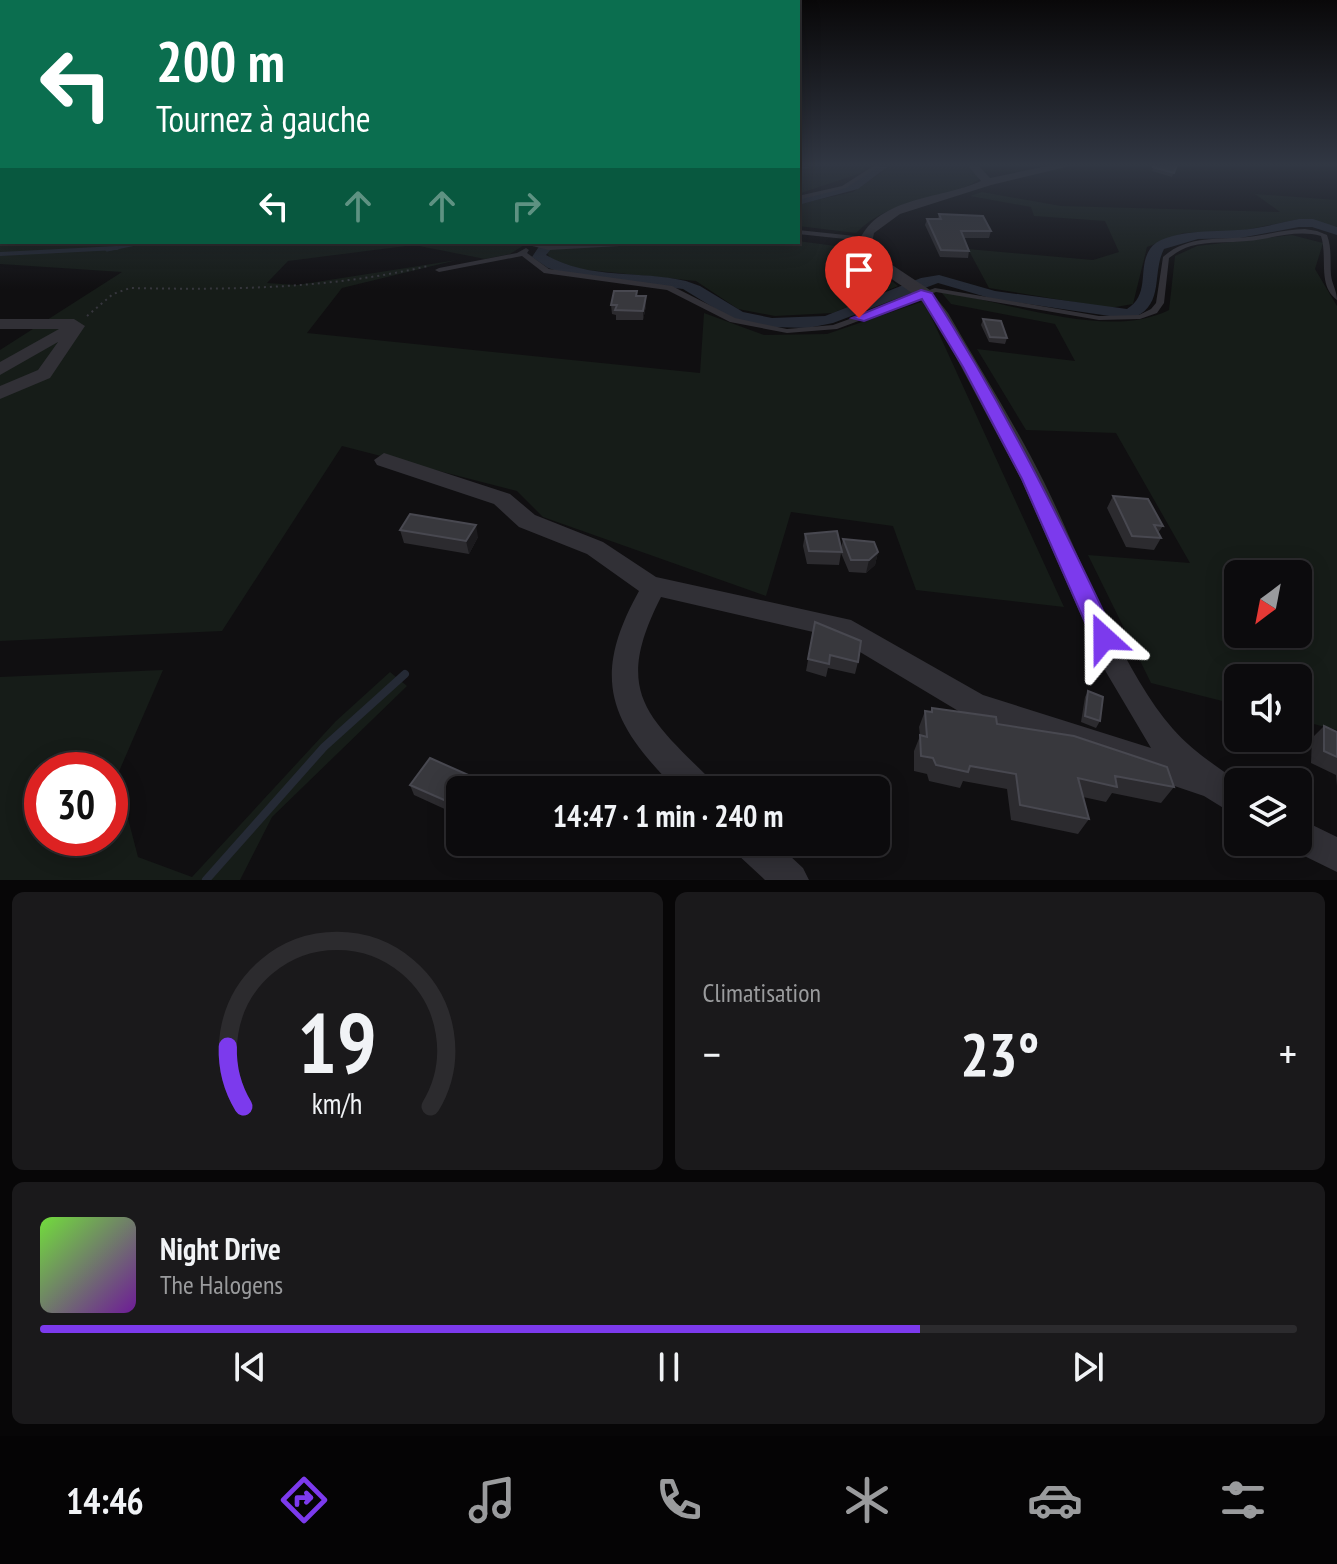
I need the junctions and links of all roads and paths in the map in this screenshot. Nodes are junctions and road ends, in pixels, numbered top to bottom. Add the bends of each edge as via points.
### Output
1 (916, 206) edge
2 (800, 232) edge
3 (864, 239) junction
4 (620, 244) edge
5 (536, 245) edge
6 (524, 254) junction
7 (435, 267) joint
8 (917, 287) junction
9 (1337, 298) edge
10 (0, 324) edge
11 (75, 324) junction
12 (0, 370) edge
13 (0, 393) edge
14 (384, 460) dead end
15 (654, 587) junction
16 (685, 776) edge
17 (1213, 783) junction
18 (1224, 791) edge
19 (1312, 842) edge
20 (1337, 855) edge
21 (764, 856) edge
22 (791, 880) edge

1 - 3 street via 886,216
2 - 3 lane
3 - 8 street via 869,256
4 - 5 lane
5 - 6 lane
6 - 7 lane
6 - 8 lane via 547,271 669,288 733,320 787,331 834,327
7 - 11 path via 258,290 130,288 113,294
8 - 9 lane via 1099,318 1140,317 1160,303 1166,257 1173,250 1204,241 1306,230 1324,235 1329,286
8 - 17 street via 971,367 1032,479 1137,702 1162,739
10 - 11 street
11 - 12 street
11 - 13 street via 44,374
14 - 15 street via 502,499 527,521 595,548
15 - 16 street via 630,636 626,689 644,733
15 - 17 street via 842,628 975,706
17 - 18 street
19 - 20 street
21 - 22 street

